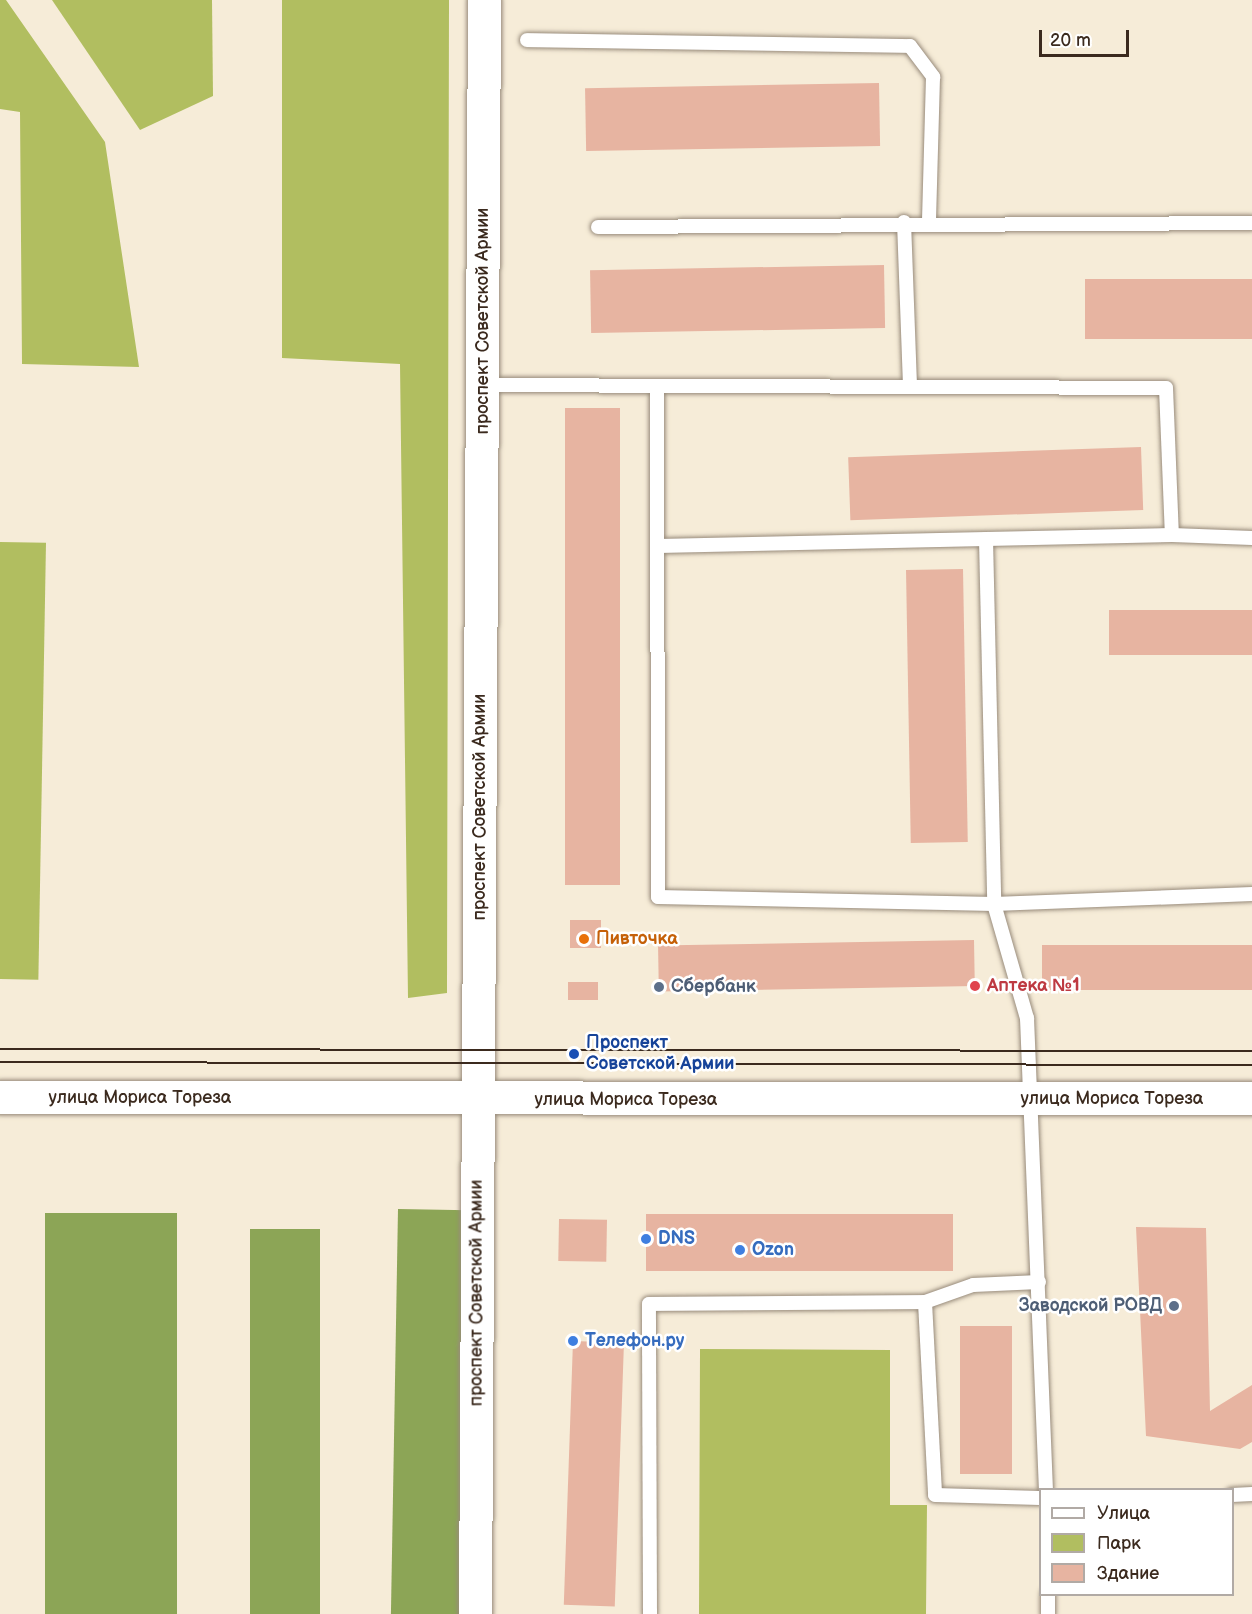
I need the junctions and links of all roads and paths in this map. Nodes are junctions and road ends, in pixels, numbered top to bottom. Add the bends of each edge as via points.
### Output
1 (484, 0) edge
2 (527, 40) dead end
3 (903, 222) junction
4 (929, 222) junction
5 (1252, 223) edge
6 (598, 227) dead end
7 (484, 385) junction
8 (657, 386) junction
9 (910, 387) junction
10 (1172, 535) junction
11 (1252, 538) edge
12 (986, 539) junction
13 (658, 546) junction
14 (1252, 894) edge
15 (994, 904) junction
16 (0, 1097) edge
17 (1252, 1098) edge
18 (1034, 1099) junction
19 (478, 1100) junction
20 (1039, 1282) junction
21 (925, 1302) junction
22 (1046, 1488) edge
23 (1252, 1494) edge
24 (1234, 1495) edge
25 (1039, 1498) edge
26 (1048, 1596) edge
27 (475, 1614) edge
28 (650, 1614) edge
29 (1048, 1614) edge

1 - 7 street, проспект Советской Армии
2 - 4 lane via 910,46 933,76
3 - 4 lane
3 - 6 lane
3 - 9 lane
4 - 5 lane
7 - 8 lane
7 - 19 street, проспект Советской Армии
8 - 9 lane
8 - 13 lane
9 - 10 lane via 1166,388
10 - 11 lane
10 - 12 lane
12 - 13 lane
12 - 15 lane
13 - 15 lane via 658,897
14 - 15 lane
15 - 18 lane via 1027,1018
16 - 19 street, улица Мориса Тореза
17 - 18 street, улица Мориса Тореза
18 - 19 street, улица Мориса Тореза
18 - 20 lane
19 - 27 street, проспект Советской Армии
20 - 21 lane via 973,1285
20 - 22 lane
21 - 25 lane via 934,1495
21 - 28 lane via 649,1304
23 - 24 lane
26 - 29 lane

